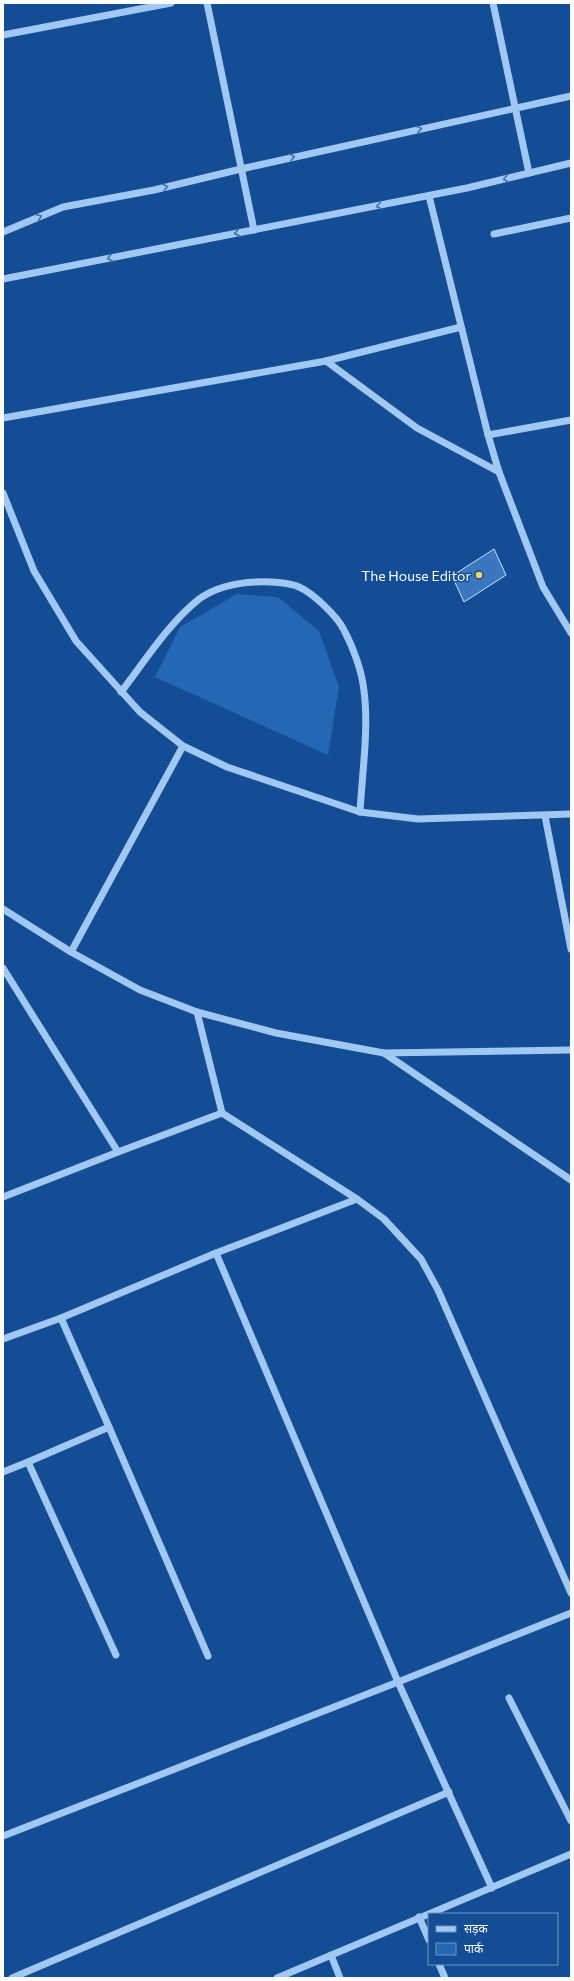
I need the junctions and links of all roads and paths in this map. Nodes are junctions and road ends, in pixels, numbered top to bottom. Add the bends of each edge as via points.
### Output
1 (171, 3) edge
2 (207, 3) edge
3 (493, 3) edge
4 (3, 34) edge
5 (571, 96) edge
6 (516, 108) junction
7 (571, 163) edge
8 (241, 169) junction
9 (530, 173) junction
10 (429, 196) junction
11 (571, 218) edge
12 (254, 230) junction
13 (3, 232) edge
14 (494, 234) dead end
15 (3, 279) edge
16 (461, 327) junction
17 (326, 361) junction
18 (3, 418) edge
19 (571, 420) edge
20 (488, 435) junction
21 (499, 472) junction
22 (3, 493) edge
23 (571, 633) edge
24 (121, 692) junction
25 (183, 746) junction
26 (360, 812) junction
27 (571, 814) edge
28 (545, 816) junction
29 (3, 909) edge
30 (570, 939) edge
31 (571, 949) edge
32 (71, 952) junction
33 (3, 968) edge
34 (197, 1012) junction
35 (571, 1050) edge
36 (384, 1052) junction
37 (222, 1113) junction
38 (118, 1152) junction
39 (571, 1180) edge
40 (3, 1197) edge
41 (357, 1199) junction
42 (216, 1253) junction
43 (60, 1318) junction
44 (3, 1339) edge
45 (109, 1427) junction
46 (28, 1462) junction
47 (3, 1472) edge
48 (570, 1589) edge
49 (571, 1612) edge
50 (116, 1655) dead end
51 (208, 1656) dead end
52 (398, 1682) junction
53 (510, 1698) dead end
54 (449, 1792) junction
55 (571, 1821) edge
56 (3, 1836) edge
57 (571, 1854) edge
58 (492, 1888) junction
59 (428, 1913) edge
60 (429, 1913) edge
61 (419, 1917) junction
62 (428, 1938) edge
63 (331, 1955) junction
64 (439, 1965) edge
65 (12, 1978) edge
66 (277, 1978) edge
67 (340, 1978) edge
68 (445, 1978) edge

1 - 4 street
2 - 8 street
3 - 6 street
5 - 6 street
8 -> 6 street
6 - 9 street
7 - 9 street
8 - 12 street
13 -> 8 street via 63,207 154,190
9 -> 10 street
10 -> 12 street
10 - 16 street
11 - 14 street
12 -> 15 street
16 - 17 street
16 - 20 street
17 - 18 street
17 - 21 street via 417,428
19 - 20 street
20 - 21 street
21 - 23 street via 543,587
22 - 24 street via 34,571 76,641
24 - 25 street via 140,712
24 - 26 street via 182,615 201,598 227,586 254,581 298,587 323,604 344,629 356,658 364,690
25 - 26 street via 227,767
25 - 32 street
26 - 28 street via 418,819
27 - 28 street
28 - 30 street
29 - 32 street
30 - 31 street
32 - 34 street via 140,990
33 - 38 street
34 - 36 street via 276,1033
34 - 37 street
35 - 36 street
36 - 39 street
37 - 38 street
37 - 41 street
38 - 40 street
41 - 42 street
41 - 48 street via 384,1219 421,1259 438,1290
42 - 43 street
42 - 52 street
43 - 44 street
43 - 45 street
45 - 46 street
45 - 51 street
46 - 47 street
46 - 50 street
49 - 52 street
52 - 54 street
52 - 56 street
53 - 55 street
54 - 58 street
54 - 65 street
57 - 58 street
58 - 60 street
59 - 61 street
61 - 62 street
61 - 63 street
63 - 66 street
63 - 67 street
64 - 68 street

